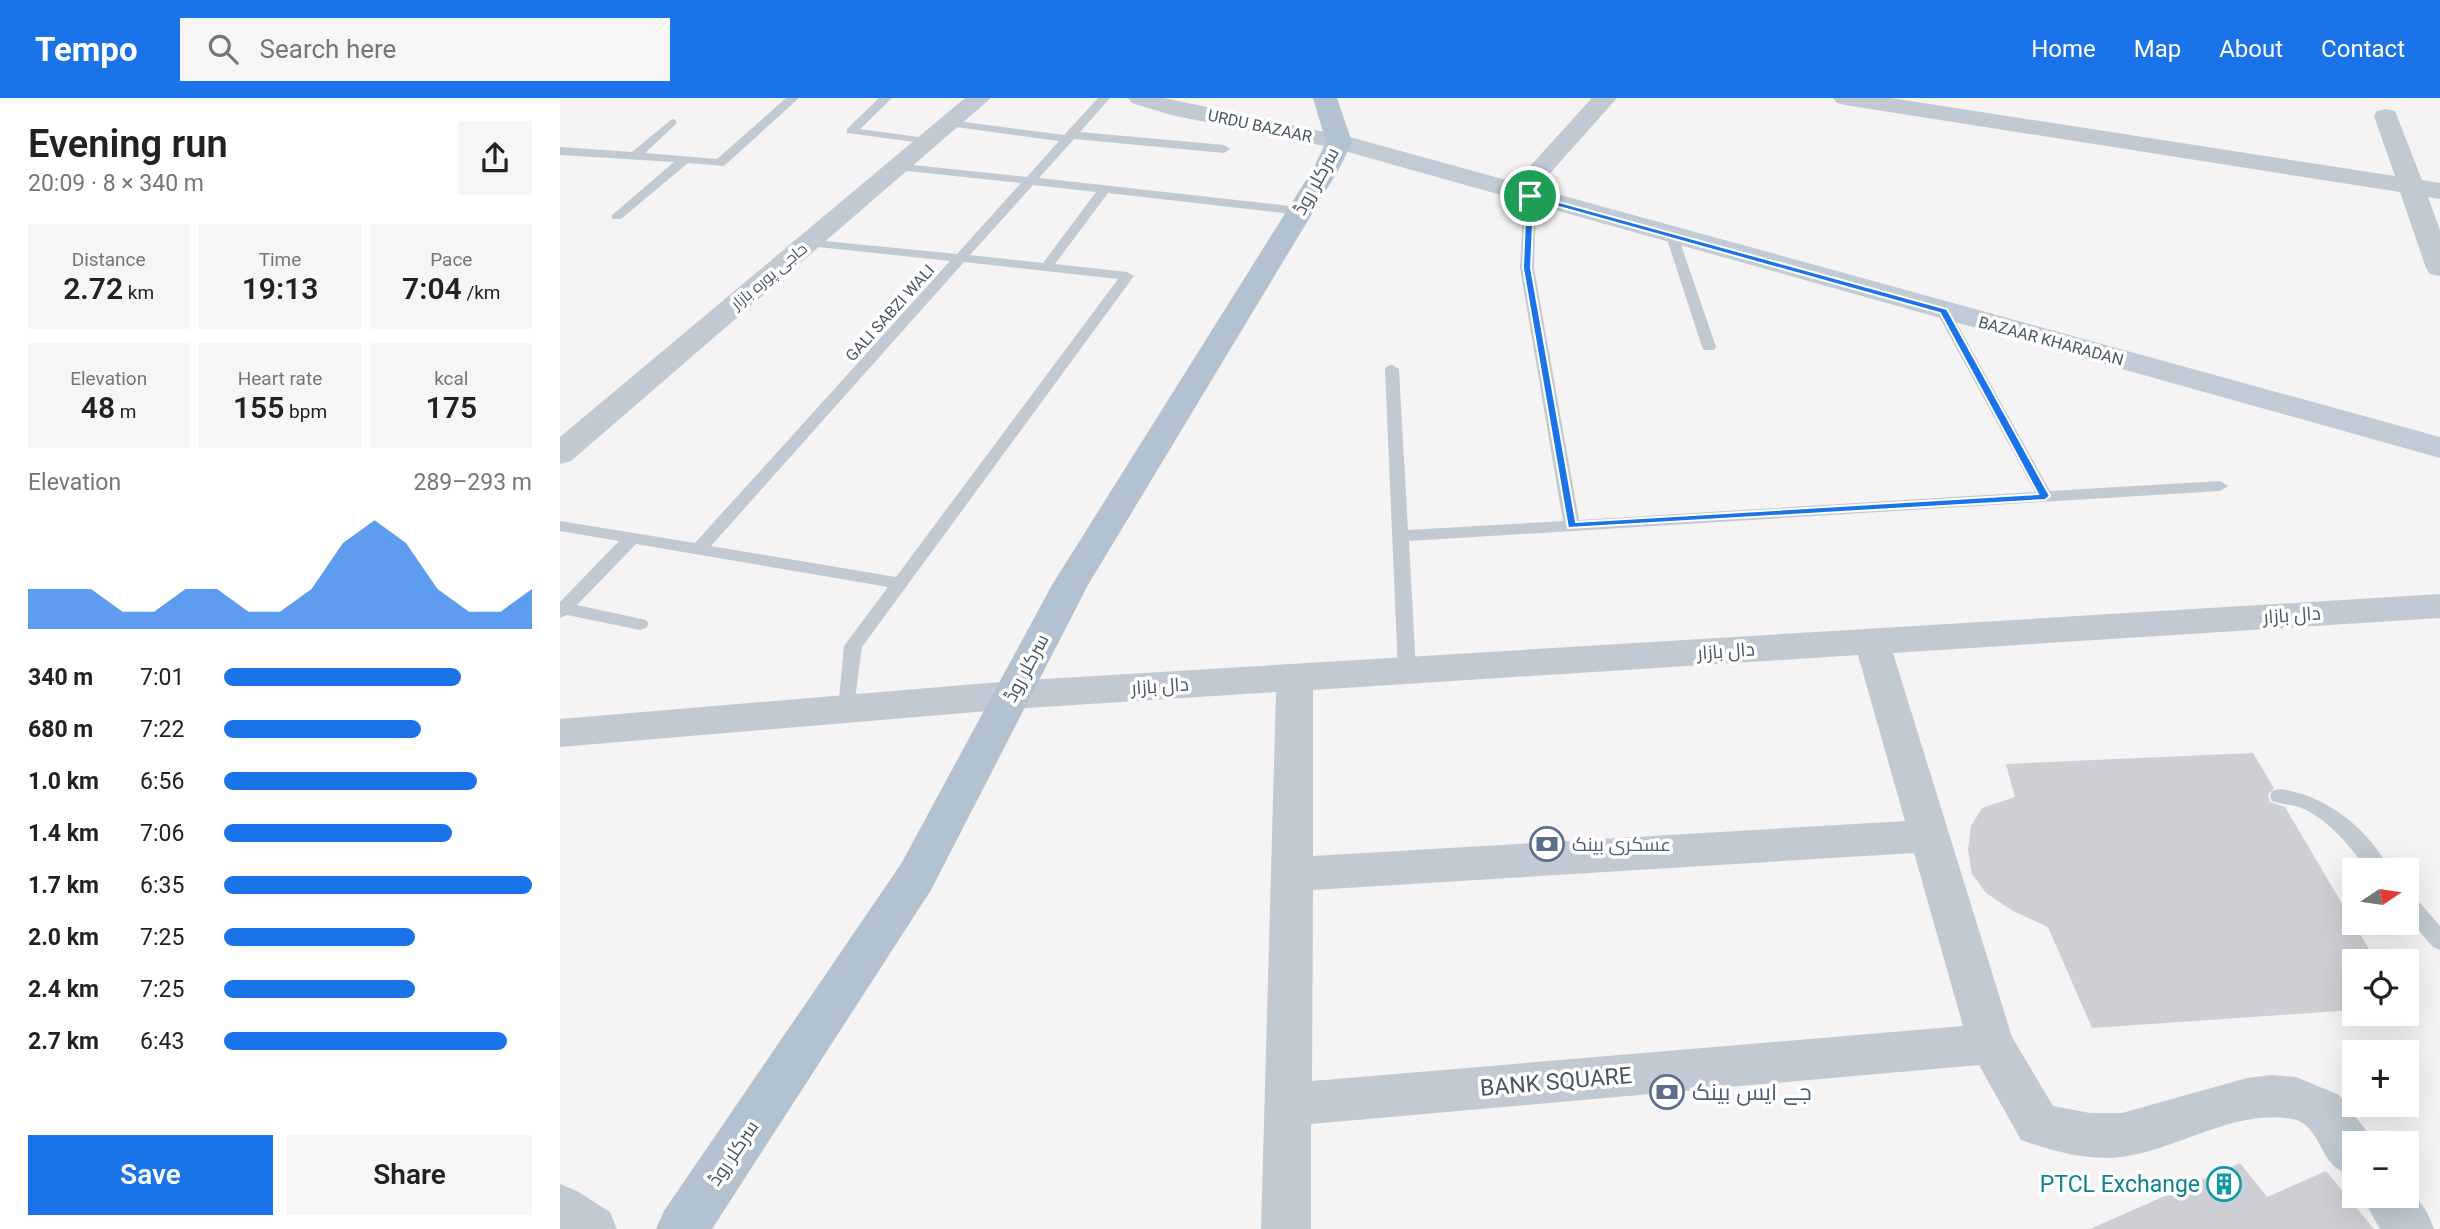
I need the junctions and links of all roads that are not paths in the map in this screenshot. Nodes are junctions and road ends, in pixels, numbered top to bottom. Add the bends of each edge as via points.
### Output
1 (793, 98) edge
2 (886, 98) edge
3 (979, 98) edge
4 (1104, 98) edge
5 (1140, 98) edge
6 (1325, 98) edge
7 (1605, 98) edge
8 (1845, 98) edge
9 (2386, 116) dead end
10 (672, 122) dead end
11 (949, 123) junction
12 (1070, 137) junction
13 (926, 142) junction
14 (1339, 142) junction
15 (1224, 149) dead end
16 (560, 151) edge
17 (634, 157) junction
18 (685, 159) junction
19 (898, 166) junction
20 (1029, 183) junction
21 (2413, 186) junction
22 (1103, 191) junction
23 (2440, 191) edge
24 (1525, 195) junction
25 (1300, 211) junction
26 (617, 216) dead end
27 (1672, 236) junction
28 (808, 242) junction
29 (962, 259) junction
30 (1046, 268) junction
31 (2440, 268) edge
32 (1944, 311) junction
33 (1709, 347) dead end
34 (1392, 369) dead end
35 (2440, 448) edge
36 (560, 454) edge
37 (2220, 486) dead end
38 (2045, 496) junction
39 (560, 526) edge
40 (1572, 526) junction
41 (1401, 536) junction
42 (632, 538) junction
43 (699, 549) junction
44 (900, 583) junction
45 (2440, 606) edge
46 (562, 610) edge
47 (640, 624) dead end
48 (1872, 642) junction
49 (1407, 671) junction
50 (1295, 678) junction
51 (1012, 695) junction
52 (847, 709) junction
53 (560, 733) edge
54 (2279, 796) dead end
55 (1930, 836) junction
56 (2369, 858) edge
57 (1292, 874) junction
58 (2419, 916) edge
59 (2440, 941) edge
60 (1991, 1044) junction
61 (1288, 1105) junction
62 (2342, 1137) edge
63 (2394, 1208) edge
64 (560, 1209) edge
65 (592, 1229) edge
66 (682, 1229) edge
67 (1286, 1229) edge
68 (2409, 1229) edge

1 - 18 lane via 720,163
2 - 13 lane via 851,131
3 - 11 street, حاجی پورہ بازار
4 - 12 lane, GALI SABZI WALI
5 - 14 street, URDU BAZAAR
6 - 14 main road, سرکلر روڈ
7 - 24 street
8 - 21 street
9 - 21 street
10 - 17 lane
11 - 12 lane
11 - 13 street, حاجی پورہ بازار
12 - 15 lane
12 - 20 lane, GALI SABZI WALI
13 - 19 street, حاجی پورہ بازار
14 - 24 street, BAZAAR KHARADAN
14 - 25 main road, سرکلر روڈ
16 - 17 lane
17 - 18 lane
18 - 26 lane
19 - 20 lane
19 - 28 street, حاجی پورہ بازار
20 - 22 lane
20 - 29 lane, GALI SABZI WALI
21 - 23 street
21 - 31 street
22 - 25 lane
22 - 30 lane
24 - 27 street, BAZAAR KHARADAN
24 - 40 lane via 1527,268
25 - 51 main road, سرکلر روڈ via 1070,585
27 - 32 street, BAZAAR KHARADAN
27 - 33 lane
28 - 29 lane
28 - 36 street, حاجی پورہ بازار
29 - 30 lane
29 - 43 lane, GALI SABZI WALI
30 - 44 lane via 1127,276
32 - 35 street, BAZAAR KHARADAN
32 - 38 lane
34 - 41 lane
37 - 38 lane
38 - 40 lane
39 - 42 lane
40 - 41 lane
41 - 49 lane
42 - 43 lane
42 - 46 lane
43 - 44 lane
44 - 52 lane via 853,646
45 - 48 street, دال بازار
46 - 47 lane
48 - 49 street, دال بازار
48 - 55 street
49 - 50 street, دال بازار
50 - 51 street, دال بازار
50 - 57 street
51 - 52 street, دال بازار
51 - 66 main road, سرکلر روڈ via 916,877
52 - 53 street, دال بازار
54 - 56 lane via 2294,796 2331,815
55 - 57 street
55 - 60 street
57 - 61 street
58 - 59 lane
60 - 61 street, BANK SQUARE
60 - 62 street via 2038,1124 2062,1132 2122,1135 2252,1099 2286,1096 2320,1107
61 - 67 street
63 - 68 street
64 - 65 street

